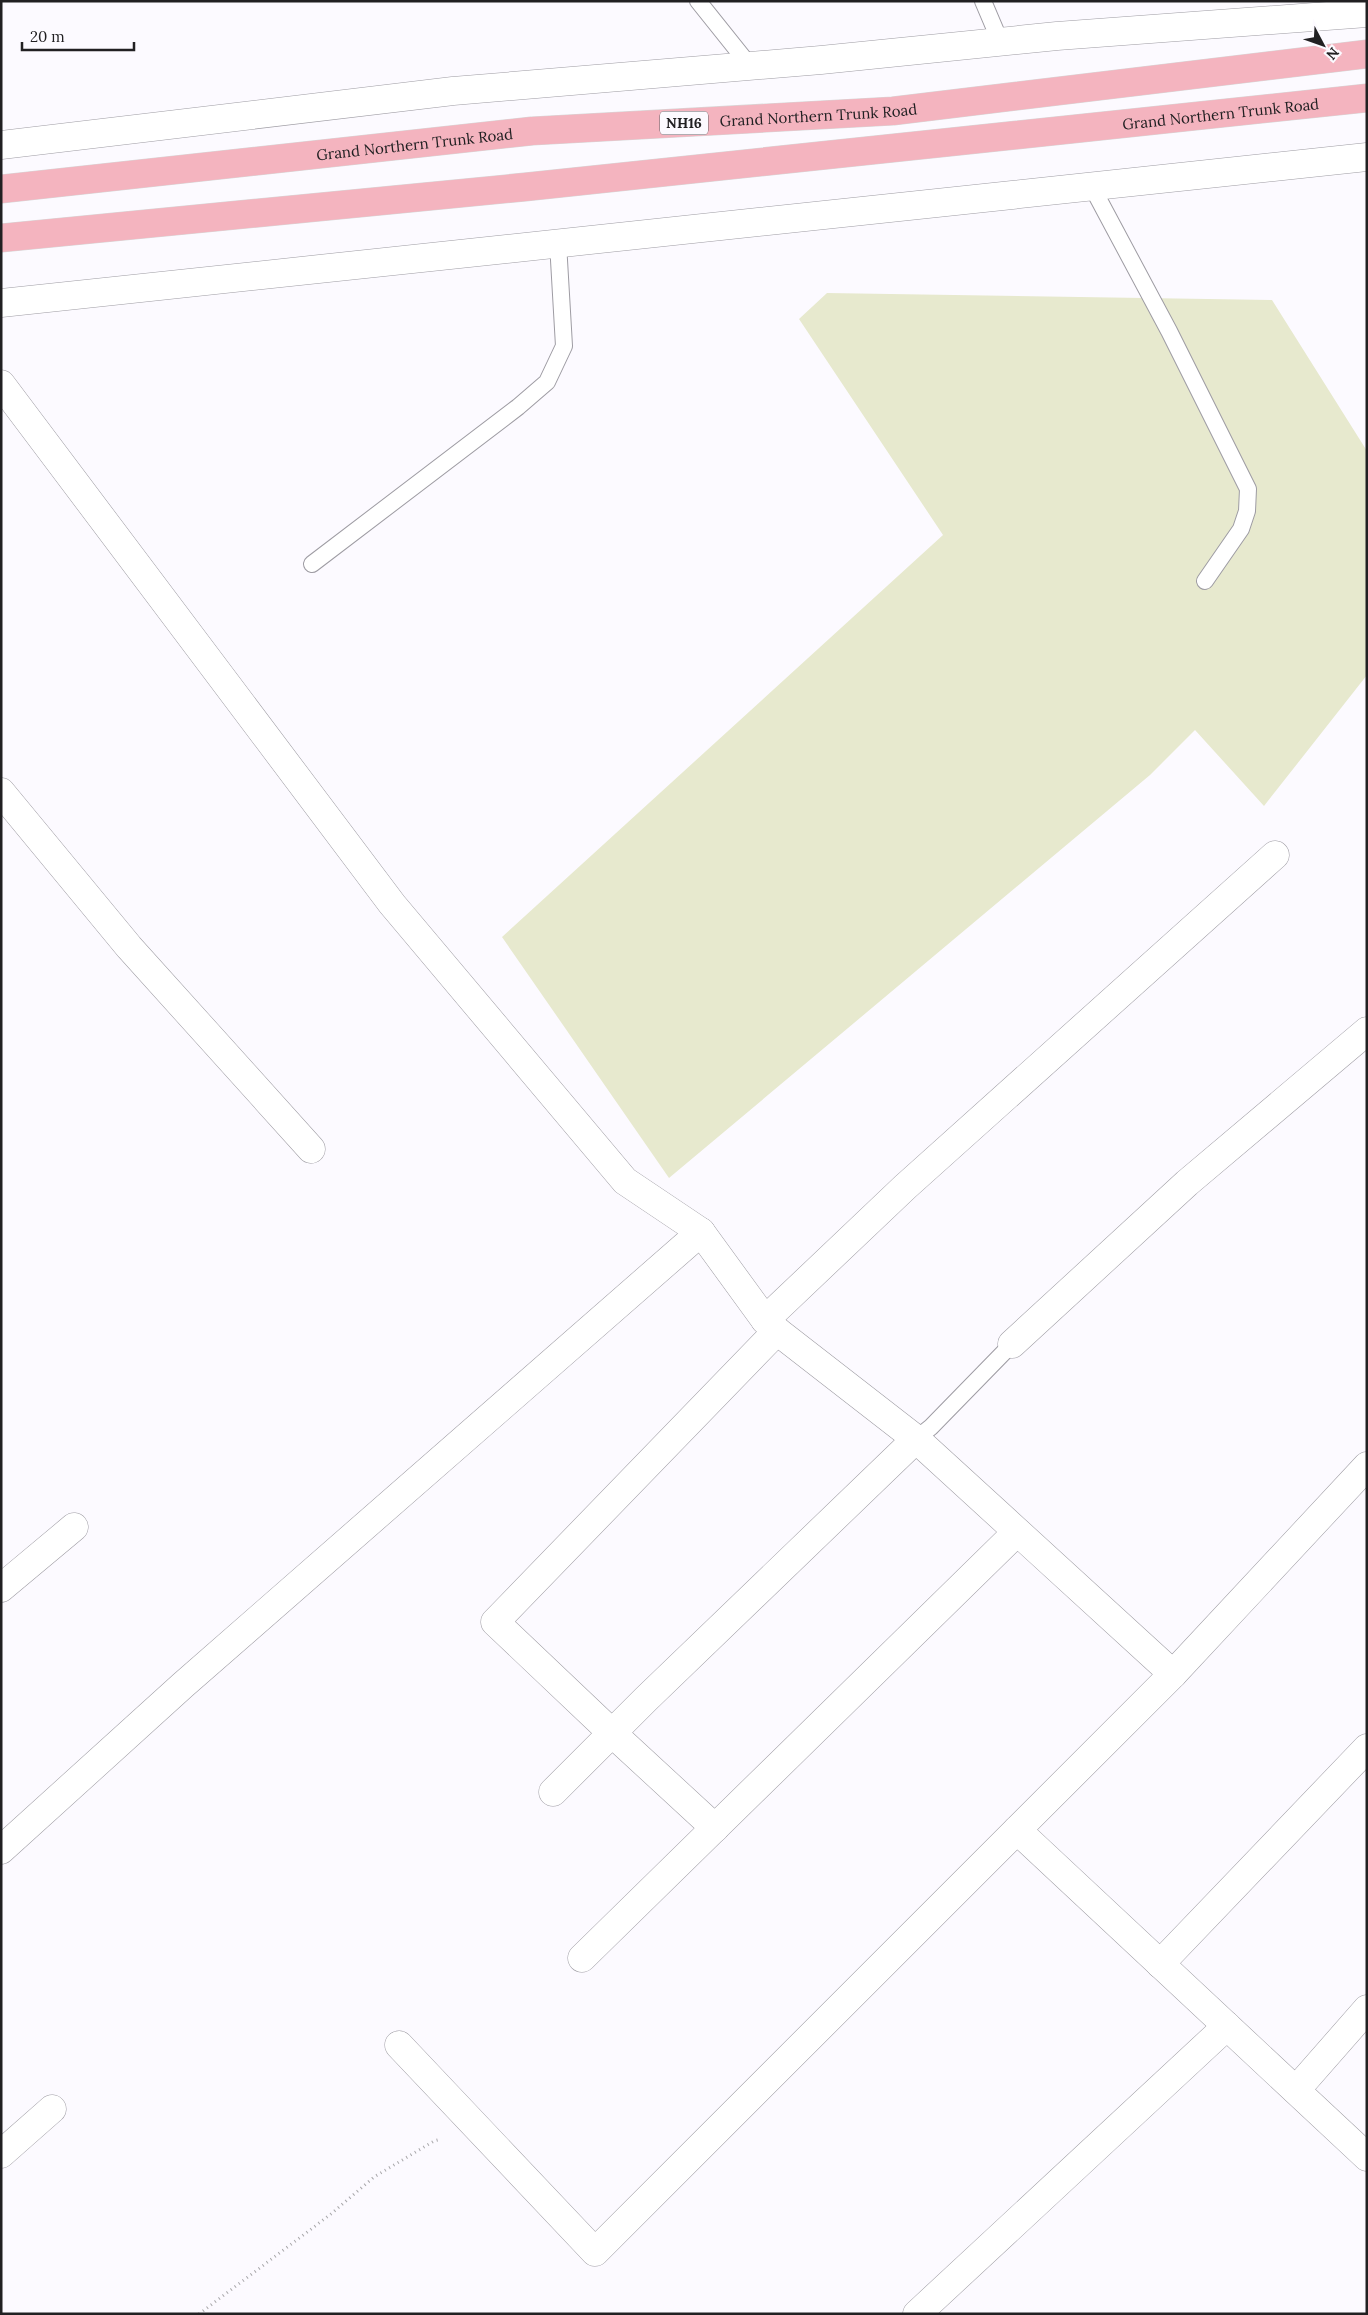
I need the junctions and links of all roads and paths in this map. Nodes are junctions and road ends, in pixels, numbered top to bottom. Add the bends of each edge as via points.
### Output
1 (698, 1) edge
2 (983, 1) edge
3 (1362, 9) edge
4 (1000, 41) junction
5 (1367, 54) edge
6 (750, 66) junction
7 (1367, 98) edge
8 (1, 145) edge
9 (1367, 157) edge
10 (1091, 185) junction
11 (1, 189) edge
12 (1, 238) edge
13 (558, 243) junction
14 (1, 303) edge
15 (1, 384) edge
16 (312, 564) dead end
17 (1205, 581) dead end
18 (1, 792) edge
19 (1275, 855) dead end
20 (1367, 1031) edge
21 (311, 1149) dead end
22 (701, 1232) junction
23 (771, 1325) junction
24 (1012, 1344) joint
25 (916, 1439) junction
26 (1367, 1466) edge
27 (74, 1527) dead end
28 (1017, 1532) junction
29 (1, 1588) edge
30 (1173, 1674) junction
31 (612, 1733) junction
32 (1367, 1748) edge
33 (553, 1792) dead end
34 (716, 1828) junction
35 (1017, 1830) junction
36 (1, 1850) edge
37 (582, 1958) dead end
38 (1160, 1964) junction
39 (1367, 2009) edge
40 (1227, 2026) junction
41 (399, 2045) dead end
42 (1296, 2090) junction
43 (52, 2109) dead end
44 (480, 2129) junction
45 (1, 2154) edge
46 (1367, 2157) edge
47 (199, 2314) edge
48 (917, 2314) edge

1 - 6 lane
2 - 4 lane
3 - 4 street
4 - 6 street
5 - 11 highway, Grand Northern Trunk Road / NH16 via 893,111 532,131
6 - 8 street via 453,91
7 - 12 highway, Grand Northern Trunk Road via 525,188
9 - 10 street
10 - 13 street
10 - 17 lane via 1248,489 1242,529
13 - 14 street
13 - 16 lane via 564,346 547,382
15 - 22 street via 392,904 625,1181
18 - 21 street via 128,947
19 - 23 street via 905,1187
20 - 24 street via 1187,1183
22 - 23 street
22 - 36 street via 190,1679
23 - 25 street
23 - 31 street via 495,1622
24 - 25 lane
25 - 28 street
25 - 31 street
26 - 30 street
27 - 29 street
28 - 30 street
28 - 34 street
30 - 35 street
31 - 33 street
31 - 34 street
32 - 38 street
34 - 37 street
35 - 38 street
35 - 44 street via 595,2252
38 - 40 street
39 - 42 street
40 - 42 street
40 - 48 street
41 - 44 street
42 - 46 street
43 - 45 street
44 - 47 path via 434,2141 374,2178

